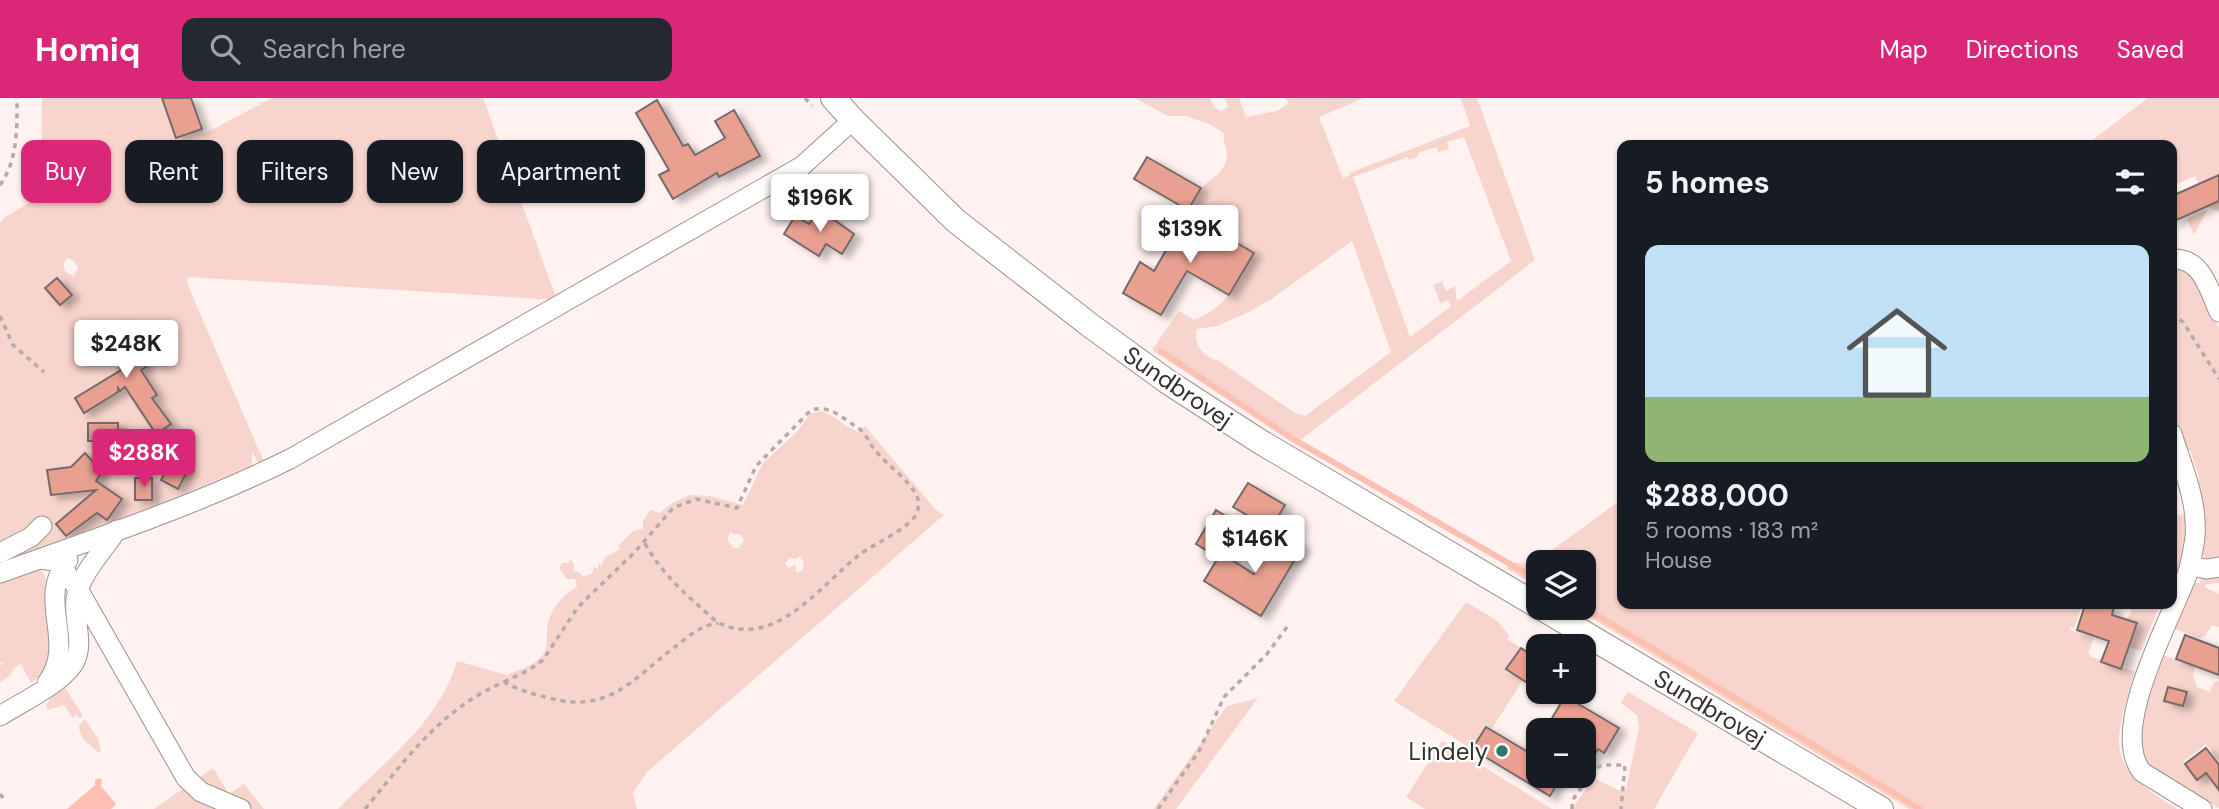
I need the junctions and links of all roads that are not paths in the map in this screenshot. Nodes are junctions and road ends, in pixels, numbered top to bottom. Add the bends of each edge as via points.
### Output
1 (833, 98) edge
2 (845, 128) junction
3 (2177, 260) edge
4 (2219, 313) edge
5 (2177, 450) edge
6 (42, 526) dead end
7 (117, 530) junction
8 (90, 542) junction
9 (0, 553) edge
10 (40, 559) junction
11 (62, 566) junction
12 (2190, 566) junction
13 (2219, 567) edge
14 (0, 573) edge
15 (78, 589) junction
16 (2177, 597) edge
17 (1526, 599) edge
18 (2172, 609) edge
19 (1561, 620) edge
20 (40, 691) junction
21 (0, 716) edge
22 (241, 809) edge
23 (1881, 809) edge
24 (2202, 809) edge

1 - 2 main road, Sundbrovej
2 - 7 street via 802,166 290,459
2 - 17 main road, Sundbrovej via 956,220 1168,382
3 - 4 street via 2198,268
5 - 12 street via 2194,504
6 - 9 street
7 - 8 street
7 - 15 street
8 - 10 street
8 - 11 street
10 - 11 street
10 - 14 street
11 - 15 street
11 - 20 street via 54,590 59,659
12 - 13 street
12 - 16 street
15 - 20 street via 77,657 64,675
15 - 22 street via 186,778 201,792
18 - 24 street via 2153,653 2131,744 2142,772
19 - 23 main road, Sundbrovej
20 - 21 street

